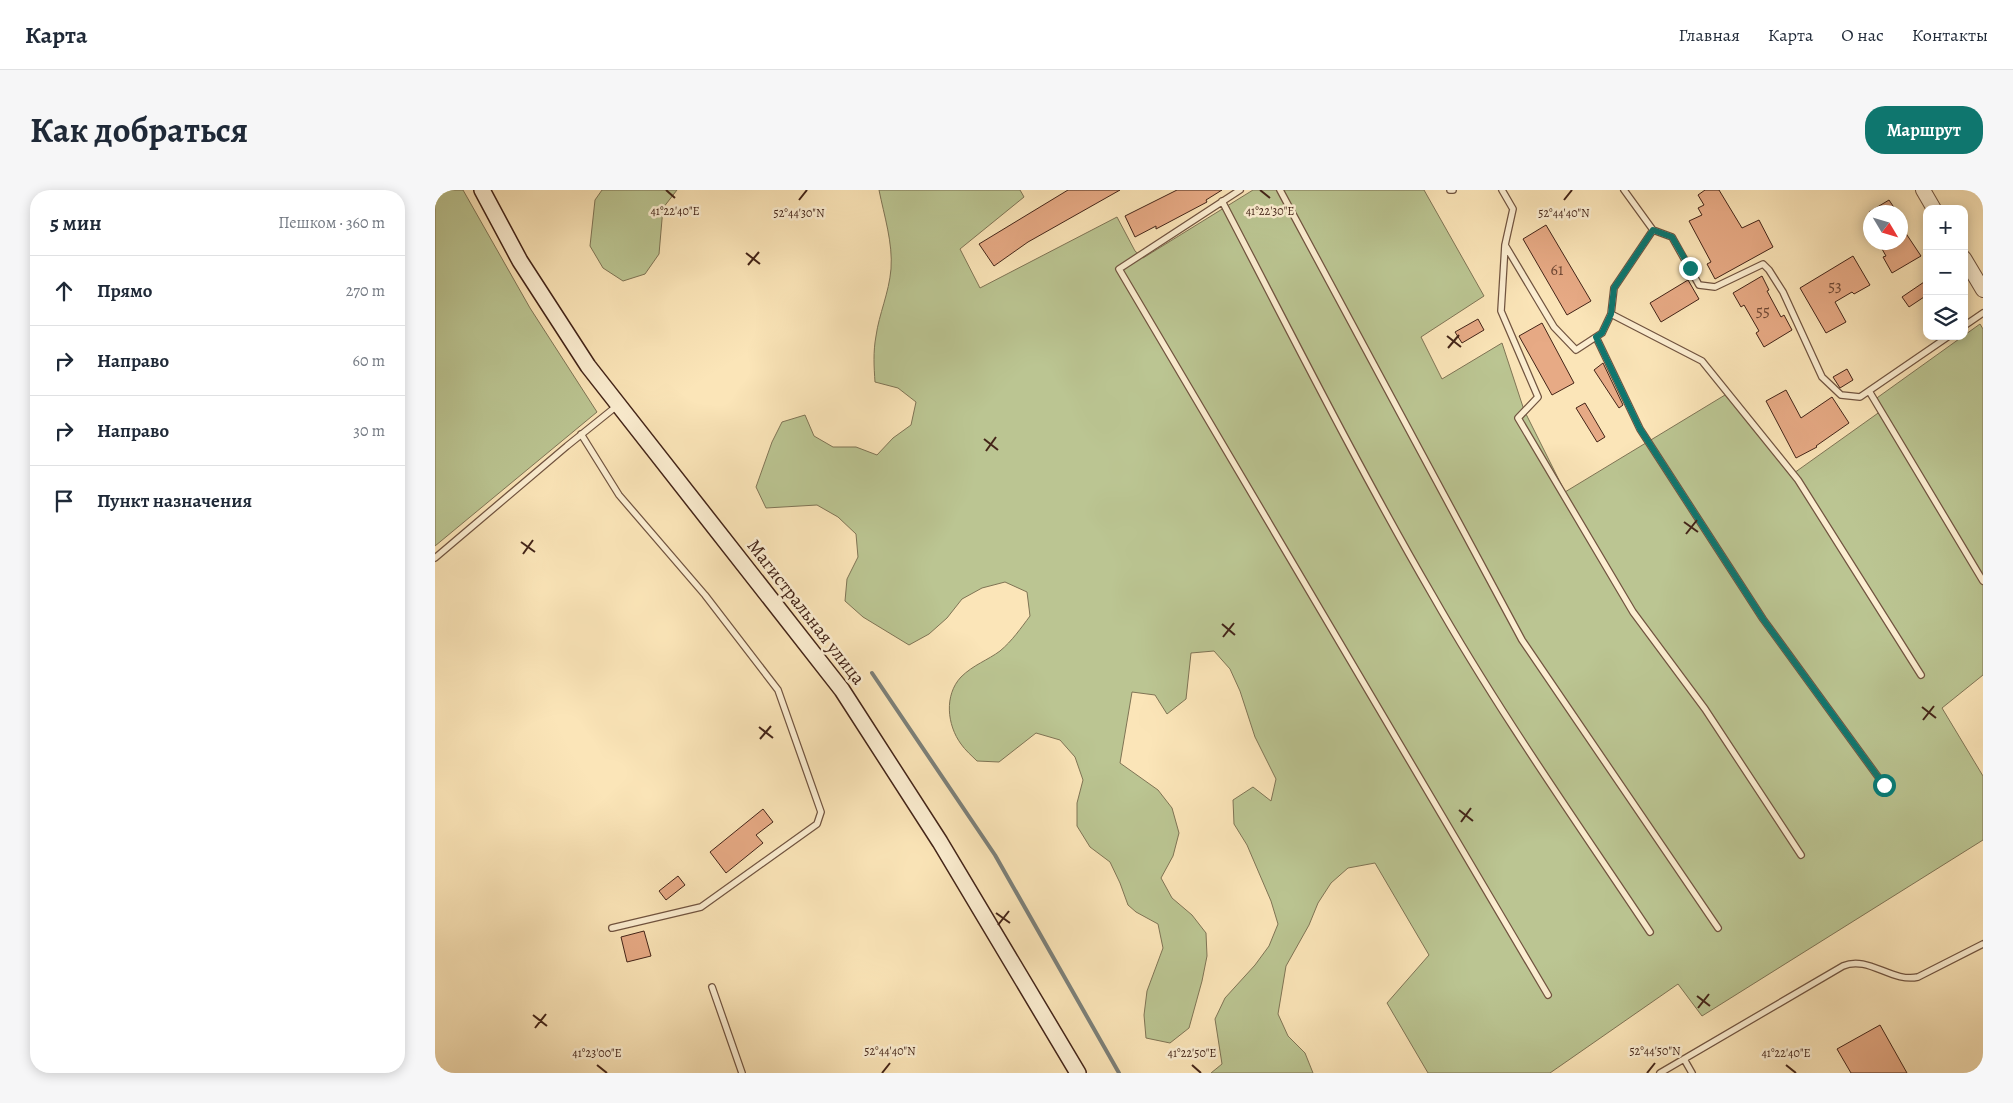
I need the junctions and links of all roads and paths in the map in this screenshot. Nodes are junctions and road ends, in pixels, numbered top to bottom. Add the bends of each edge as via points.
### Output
1 (482, 190) edge
2 (1240, 190) edge
3 (1280, 190) edge
4 (1502, 190) edge
5 (1624, 190) edge
6 (1923, 190) edge
7 (1222, 201) junction
8 (1932, 205) edge
9 (1653, 230) junction
10 (1505, 245) junction
11 (1968, 265) edge
12 (1983, 290) edge
13 (1611, 314) junction
14 (1983, 314) edge
15 (1968, 323) edge
16 (1596, 337) junction
17 (1943, 340) edge
18 (1869, 391) junction
19 (618, 405) junction
20 (581, 434) junction
21 (435, 558) edge
22 (1983, 581) edge
23 (1921, 676) dead end
24 (1884, 785) dead end
25 (1801, 855) dead end
26 (612, 928) dead end
27 (1718, 928) dead end
28 (1650, 932) dead end
29 (1983, 944) edge
30 (712, 987) dead end
31 (1548, 995) dead end
32 (1684, 1059) junction
33 (741, 1073) edge
34 (1078, 1073) edge
35 (1660, 1073) edge
36 (1692, 1073) edge

1 - 19 main road, Магистральная улица via 525,269 588,366
2 - 7 lane
3 - 27 lane via 1522,640
4 - 10 lane via 1513,209
5 - 9 lane
6 - 8 street
7 - 28 lane via 1337,422 1433,596 1517,733
7 - 31 lane via 1119,269
9 - 13 lane via 1614,288
9 - 18 lane via 1672,237 1699,285 1715,287 1763,264 1783,292 1822,377 1841,395 1860,398
10 - 16 lane via 1554,327 1576,350
10 - 25 lane via 1501,312 1538,397 1518,418 1633,612 1705,709
11 - 12 street
13 - 16 lane via 1602,333
13 - 23 lane via 1702,361 1798,480
14 - 15 lane
16 - 24 lane via 1640,429 1763,619
17 - 18 lane
18 - 22 lane
19 - 20 lane
19 - 34 main road, Магистральная улица via 848,698 940,842
20 - 21 lane
20 - 26 lane via 619,495 705,595 778,690 821,812 817,824 701,907
29 - 32 lane via 1910,979 1866,965 1847,964
30 - 33 lane
32 - 35 lane
32 - 36 lane

